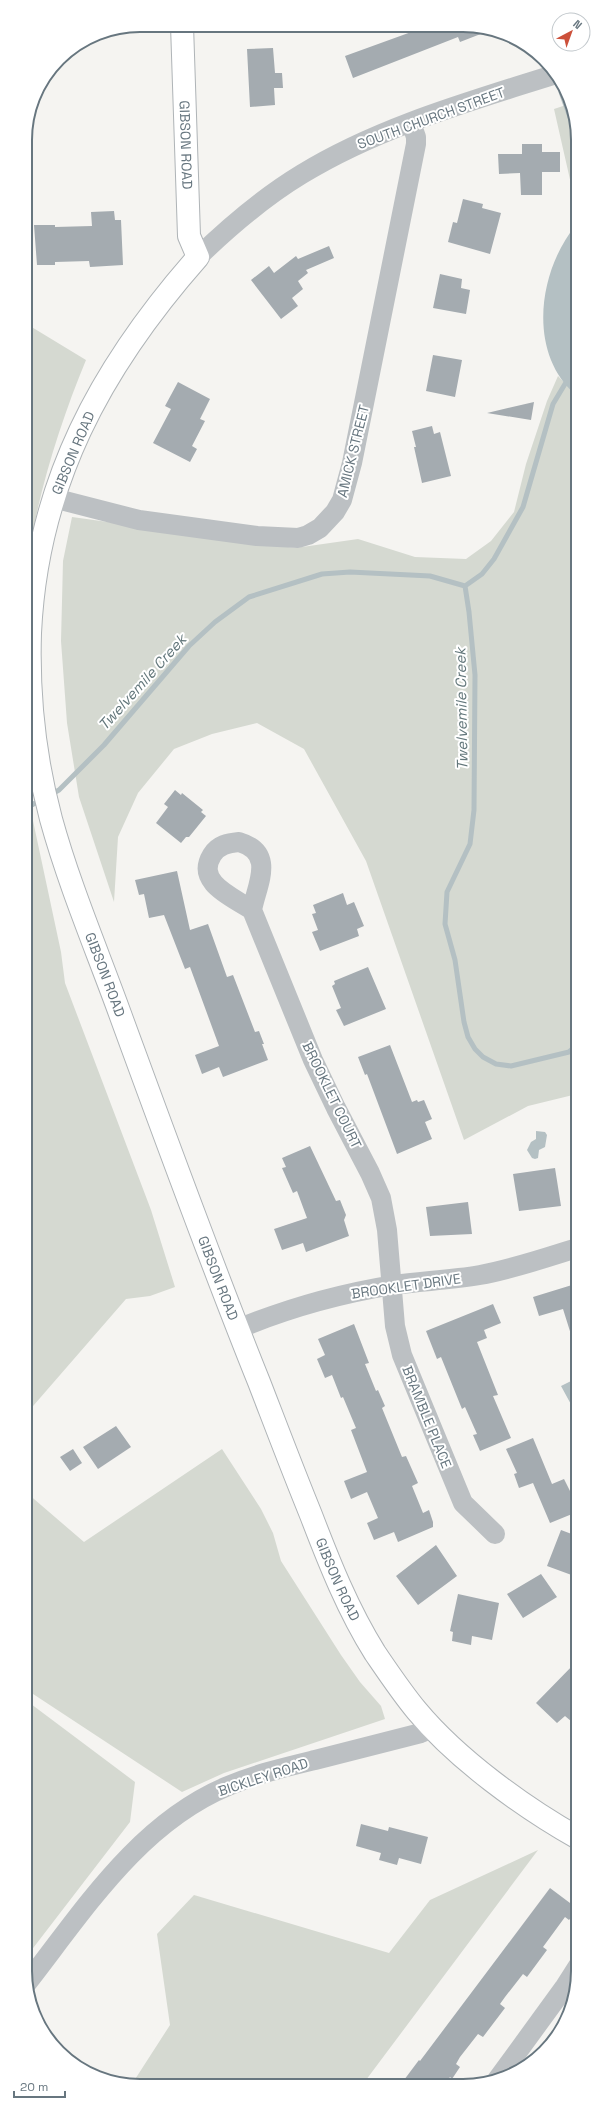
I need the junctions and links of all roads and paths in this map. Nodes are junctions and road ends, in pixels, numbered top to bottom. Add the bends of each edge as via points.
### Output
1 (182, 32) edge
2 (550, 76) edge
3 (411, 123) junction
4 (198, 257) junction
5 (53, 498) junction
6 (32, 605) edge
7 (32, 706) edge
8 (252, 910) dead end
9 (571, 1250) edge
10 (392, 1286) junction
11 (238, 1329) junction
12 (495, 1534) dead end
13 (432, 1728) junction
14 (571, 1834) edge
15 (32, 1977) edge
16 (571, 1977) edge
17 (503, 2071) edge

1 - 4 street, GIBSON ROAD via 189,236
2 - 3 street, SOUTH CHURCH STREET
3 - 4 street, SOUTH CHURCH STREET via 348,149 302,174 249,211
3 - 5 street, AMICK STREET via 416,144 352,463 342,500 327,521 308,535 298,538 274,538 139,520
4 - 5 street, GIBSON ROAD via 155,308 105,384 73,445
5 - 6 street, GIBSON ROAD
7 - 11 street, GIBSON ROAD via 33,728 45,797 58,842
8 - 10 street, BROOKLET COURT via 313,1060 381,1198
9 - 10 street, BROOKLET DRIVE via 480,1275
10 - 11 street, BROOKLET DRIVE via 322,1299 275,1313
10 - 12 street, BRAMBLE PLACE via 395,1326 402,1355 463,1503
11 - 13 street, GIBSON ROAD via 346,1599 375,1653
13 - 14 street, GIBSON ROAD via 512,1796
13 - 15 street, BICKLEY ROAD via 421,1733 277,1769 228,1786 200,1800 174,1817 117,1869
16 - 17 street

